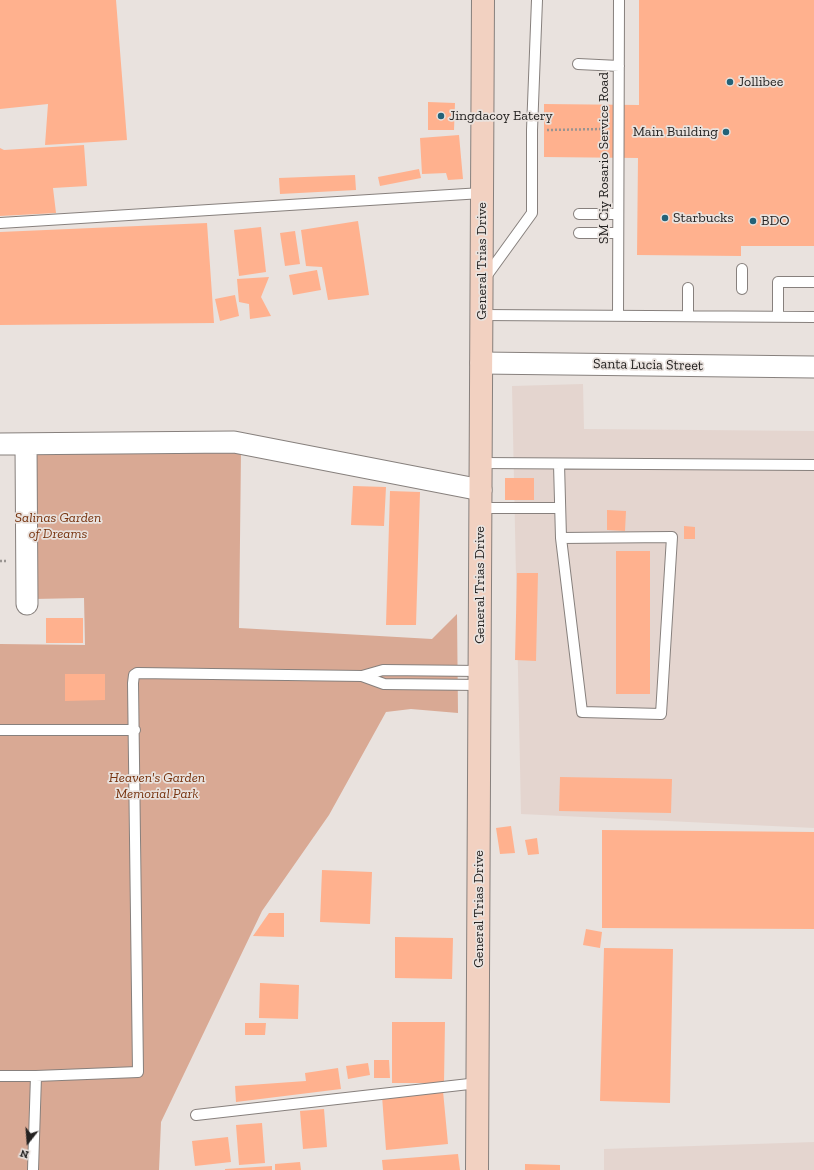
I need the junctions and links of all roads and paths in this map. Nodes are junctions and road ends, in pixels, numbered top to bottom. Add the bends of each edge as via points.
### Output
1 (483, 0) edge
2 (537, 0) edge
3 (619, 0) edge
4 (578, 64) dead end
5 (619, 66) junction
6 (618, 128) junction
7 (532, 130) junction
8 (482, 193) junction
9 (579, 214) dead end
10 (618, 214) junction
11 (0, 224) edge
12 (579, 233) dead end
13 (618, 233) junction
14 (742, 269) dead end
15 (814, 282) edge
16 (482, 283) junction
17 (688, 288) dead end
18 (742, 289) dead end
19 (482, 315) junction
20 (618, 316) junction
21 (688, 316) junction
22 (778, 317) junction
23 (814, 317) edge
24 (481, 362) junction
25 (814, 366) edge
26 (0, 444) edge
27 (26, 444) junction
28 (481, 462) junction
29 (560, 464) junction
30 (814, 465) edge
31 (481, 499) junction
32 (560, 508) junction
33 (561, 538) junction
34 (27, 604) dead end
35 (362, 676) junction
36 (480, 678) junction
37 (0, 730) edge
38 (135, 730) junction
39 (0, 1076) edge
40 (36, 1076) junction
41 (478, 1083) junction
42 (196, 1115) dead end
43 (33, 1170) edge
44 (477, 1170) edge

1 - 8 main road, General Trias Drive
2 - 7 lane
3 - 5 lane, SM Ciy Rosario Service Road
4 - 5 lane
5 - 6 lane, SM Ciy Rosario Service Road
6 - 7 path
6 - 10 lane, SM Ciy Rosario Service Road
7 - 16 lane via 532,213
8 - 11 lane
8 - 16 main road, General Trias Drive
9 - 10 lane
10 - 13 lane, SM Ciy Rosario Service Road
12 - 13 lane
13 - 20 lane, SM Ciy Rosario Service Road
14 - 18 lane
15 - 22 lane via 778,282
16 - 19 main road, General Trias Drive
17 - 21 lane
19 - 20 lane
19 - 24 main road, General Trias Drive
20 - 21 lane
21 - 22 lane
22 - 23 lane
24 - 25 street, Santa Lucia Street
24 - 28 main road, General Trias Drive
26 - 27 street
27 - 31 street via 234,442
27 - 34 street
28 - 29 lane
28 - 31 main road, General Trias Drive
29 - 30 lane
29 - 32 lane
31 - 32 lane
31 - 36 main road, General Trias Drive
32 - 33 lane
33 - 33 lane via 582,712 661,714 672,537
35 - 36 lane via 383,670
35 - 36 lane via 384,684
35 - 38 lane via 137,673 133,677
36 - 41 main road, General Trias Drive
37 - 38 lane
38 - 40 lane via 138,1072
39 - 40 lane
40 - 43 lane
41 - 42 lane
41 - 44 main road, General Trias Drive

